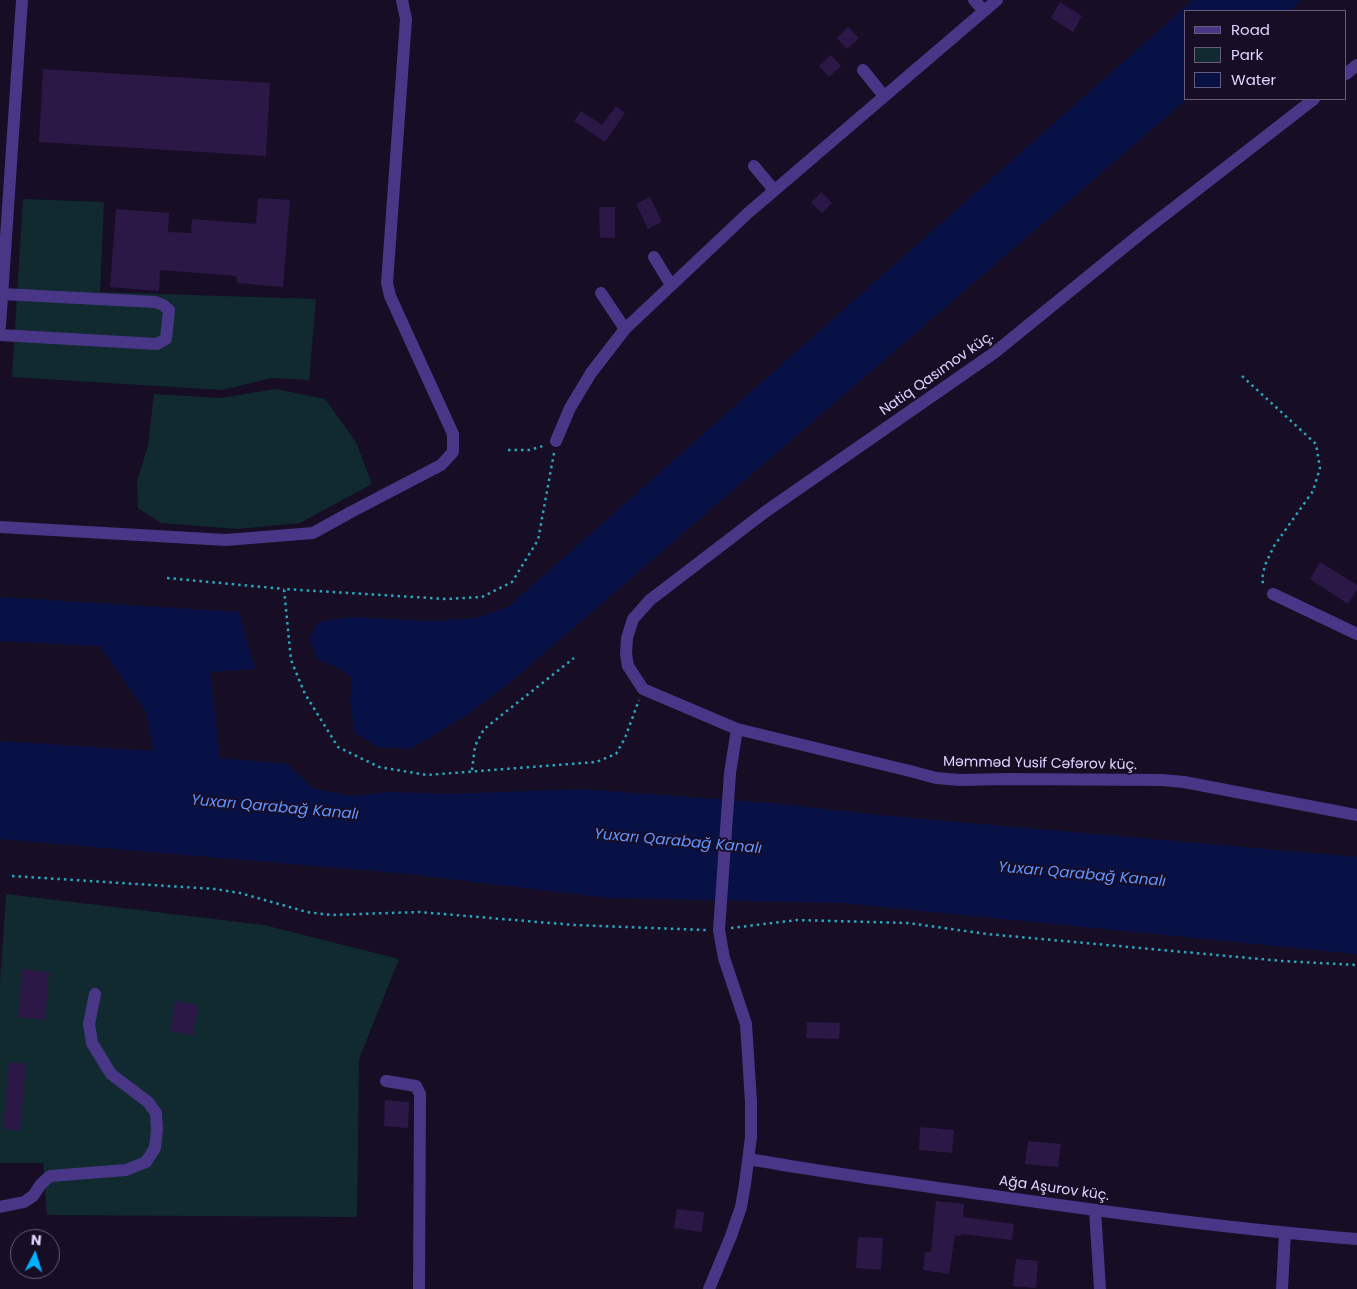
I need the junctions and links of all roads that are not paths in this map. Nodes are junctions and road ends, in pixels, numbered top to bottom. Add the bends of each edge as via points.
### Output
1 (22, 0) edge
2 (402, 0) edge
3 (974, 0) edge
4 (997, 0) edge
5 (984, 11) junction
6 (1357, 65) edge
7 (863, 70) dead end
8 (1347, 73) edge
9 (884, 96) junction
10 (1313, 100) edge
11 (754, 166) dead end
12 (774, 190) junction
13 (654, 257) dead end
14 (672, 285) junction
15 (601, 293) dead end
16 (2, 294) junction
17 (0, 326) edge
18 (625, 329) junction
19 (0, 335) edge
20 (556, 441) road end
21 (0, 527) edge
22 (1273, 594) road end
23 (1357, 634) edge
24 (643, 689) joint
25 (737, 729) junction
26 (1357, 815) edge
27 (95, 994) dead end
28 (386, 1081) dead end
29 (749, 1159) junction
30 (0, 1207) edge
31 (1095, 1210) junction
32 (1285, 1233) junction
33 (1357, 1239) edge
34 (420, 1289) edge
35 (709, 1289) edge
36 (1100, 1289) edge
37 (1282, 1289) edge

1 - 16 street
2 - 21 street via 406,20 387,283 453,434 453,452 441,465 313,533 226,540
3 - 5 street
4 - 5 street
5 - 9 street
6 - 8 street
7 - 9 street
9 - 12 street
10 - 24 street, Natiq Qasımov küç. via 994,353 765,512 650,600 633,619 627,638 628,666
11 - 12 street
12 - 14 street
13 - 14 street
14 - 18 street
15 - 18 street
16 - 17 street
16 - 19 street via 155,302 169,310 169,325 166,339 157,344
18 - 20 street via 591,373 570,408
22 - 23 street
24 - 25 street, Məmməd Yusif Cəfərov küç.
25 - 26 street, Məmməd Yusif Cəfərov küç. via 936,778 1162,780
25 - 29 street via 730,773 719,930 724,958 746,1024 752,1102
27 - 30 street via 89,1024 92,1043 111,1074 148,1102 156,1113 155,1148 146,1162 126,1170 50,1176 24,1202
28 - 34 street via 416,1086 420,1094
29 - 31 street, Ağa Aşurov küç.
29 - 35 street via 740,1207
31 - 32 street, Ağa Aşurov küç.
31 - 36 street
32 - 33 street, Ağa Aşurov küç.
32 - 37 street

